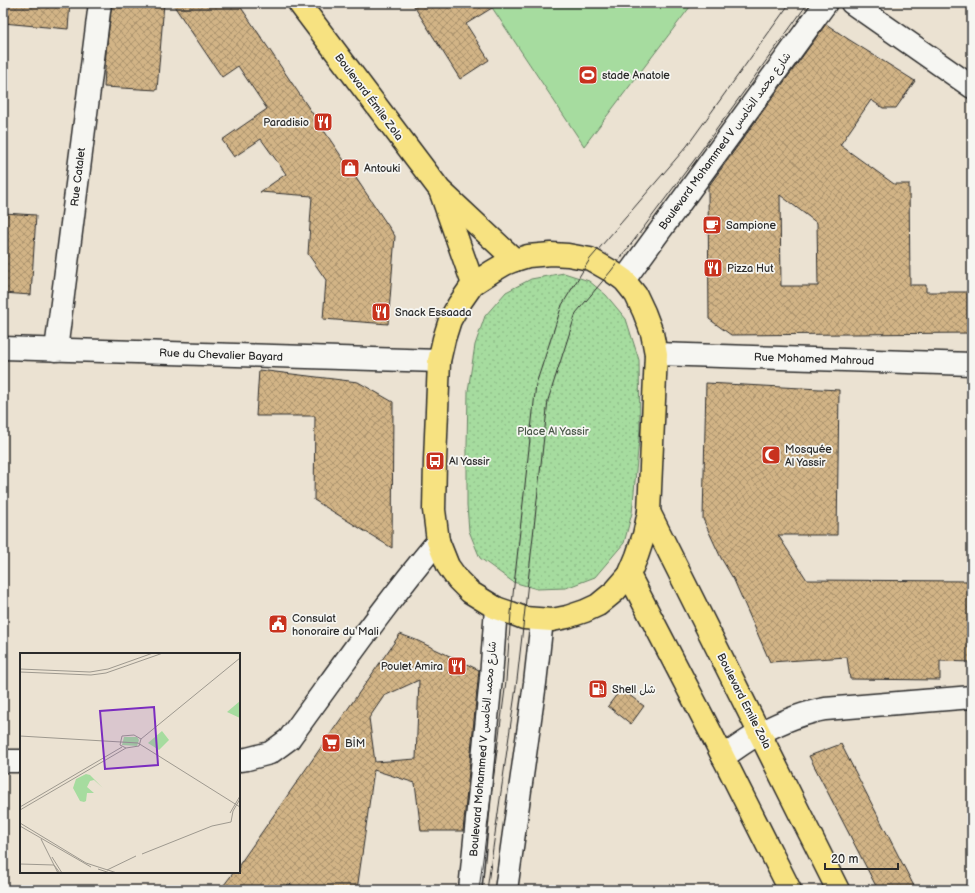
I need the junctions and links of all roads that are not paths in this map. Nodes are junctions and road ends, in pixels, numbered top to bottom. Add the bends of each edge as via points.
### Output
1 (100, 3) edge
2 (299, 3) edge
3 (826, 3) edge
4 (852, 3) edge
5 (972, 87) edge
6 (440, 190) junction
7 (515, 260) junction
8 (624, 280) junction
9 (473, 284) junction
10 (3, 348) edge
11 (56, 350) junction
12 (656, 354) junction
13 (440, 361) junction
14 (972, 364) edge
15 (649, 512) junction
16 (438, 541) junction
17 (630, 575) junction
18 (496, 608) junction
19 (542, 620) junction
20 (972, 697) edge
21 (760, 733) junction
22 (723, 757) junction
23 (240, 760) edge
24 (3, 761) edge
25 (20, 761) edge
26 (470, 890) edge
27 (506, 890) edge
28 (790, 890) edge
29 (838, 890) edge

1 - 11 street, Rue Catalet
2 - 6 main road, Boulevard Émile Zola
3 - 8 street, Boulevard Mohammed V شارع محمد الخامس
4 - 5 street
6 - 7 main road, Boulevard Émile Zola
6 - 9 main road, Boulevard Émile Zola
7 - 8 main road via 551,254 590,259
7 - 9 main road
8 - 12 main road via 636,295 644,312
9 - 13 main road via 450,320
10 - 11 street, Rue du Chevalier Bayard
11 - 13 street, Rue du Chevalier Bayard
12 - 14 street, Rue Mohamed Mahroud
12 - 15 main road
13 - 16 main road via 434,510
15 - 17 main road
15 - 21 main road, Boulevard Emile Zola
16 - 18 main road via 448,566 458,580 470,592
16 - 23 street via 394,596 289,739 270,753
17 - 19 main road via 598,605 567,617
17 - 22 main road
18 - 19 main road via 524,618
18 - 26 street, Boulevard Mohammed V شارع محمد الخامس
19 - 27 street
20 - 21 street via 825,709 794,717
21 - 22 street
21 - 29 main road, Boulevard Emile Zola
22 - 28 main road
24 - 25 street

